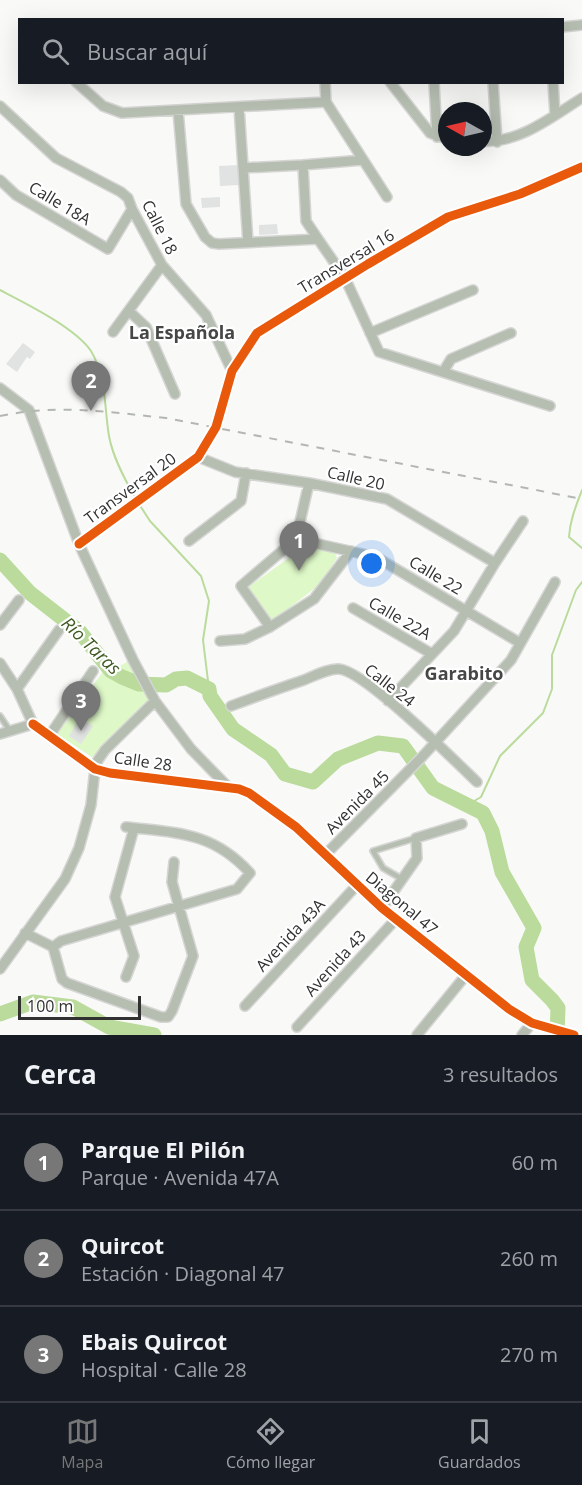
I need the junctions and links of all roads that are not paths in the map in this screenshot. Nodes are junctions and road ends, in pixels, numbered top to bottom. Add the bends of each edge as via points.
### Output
1 (582, 25) edge
2 (564, 27) edge
3 (78, 84) edge
4 (325, 84) edge
5 (392, 84) edge
6 (434, 84) edge
7 (494, 84) edge
8 (553, 84) edge
9 (582, 98) edge
10 (326, 102) junction
11 (0, 106) edge
12 (240, 107) junction
13 (178, 110) junction
14 (555, 115) junction
15 (437, 137) joint
16 (492, 142) edge
17 (497, 142) junction
18 (363, 160) junction
19 (303, 165) junction
20 (582, 167) edge
21 (243, 168) junction
22 (0, 180) edge
23 (387, 197) dead end
24 (132, 209) junction
25 (318, 239) junction
26 (248, 243) junction
27 (162, 265) junction
28 (345, 278) junction
29 (473, 290) dead end
30 (129, 311) junction
31 (113, 332) dead end
32 (370, 333) junction
33 (511, 333) dead end
34 (232, 371) junction
35 (443, 372) junction
36 (0, 388) edge
37 (175, 394) dead end
38 (550, 406) dead end
39 (198, 457) junction
40 (246, 473) junction
41 (309, 483) junction
42 (523, 521) dead end
43 (296, 539) junction
44 (189, 541) dead end
45 (79, 544) junction
46 (351, 551) junction
47 (495, 563) junction
48 (555, 582) dead end
49 (19, 600) dead end
50 (352, 608) dead end
51 (468, 611) junction
52 (0, 625) edge
53 (270, 627) junction
54 (59, 630) dead end
55 (220, 641) dead end
56 (520, 643) junction
57 (432, 654) junction
58 (0, 663) edge
59 (93, 671) dead end
60 (17, 689) junction
61 (388, 700) junction
62 (155, 701) junction
63 (231, 706) dead end
64 (0, 716) edge
65 (33, 724) junction
66 (5, 733) edge
67 (50, 735) junction
68 (435, 742) junction
69 (95, 769) junction
70 (477, 782) dead end
71 (228, 787) junction
72 (462, 824) dead end
73 (416, 838) junction
74 (325, 855) junction
75 (174, 862) dead end
76 (402, 879) junction
77 (357, 885) junction
78 (178, 907) junction
79 (382, 908) junction
80 (396, 919) junction
81 (124, 922) junction
82 (25, 933) junction
83 (53, 947) junction
84 (0, 969) edge
85 (466, 975) junction
86 (126, 977) dead end
87 (245, 1006) dead end
88 (532, 1023) junction
89 (297, 1027) dead end
90 (417, 1035) edge
91 (522, 1035) edge
92 (574, 1035) edge

1 - 2 street
3 - 13 street via 104,106 122,113
4 - 10 street
5 - 15 street
6 - 15 street
7 - 17 street
8 - 14 street
9 - 14 street
10 - 12 street
10 - 18 street
11 - 24 street, Calle 18 via 56,158 121,192
12 - 13 street
12 - 21 street
13 - 26 street via 186,204 212,243
14 - 17 street
16 - 17 street
18 - 19 street
18 - 23 street
19 - 21 street
19 - 25 street via 306,221
20 - 28 street, Transversal 16 via 520,194 448,217
21 - 26 street
22 - 24 street, Calle 18A via 16,195 108,249
24 - 27 street, Calle 18
25 - 26 street
25 - 28 street
27 - 30 street
27 - 34 street, Calle 18 via 206,315
28 - 32 street
28 - 34 street, Transversal 16 via 257,333
29 - 32 street
30 - 31 street
30 - 37 street via 146,327
32 - 35 street via 379,352
33 - 35 street via 451,359
34 - 39 street, Transversal 16 via 216,427
35 - 38 street
36 - 45 street, Diagonal 47 via 29,410
39 - 40 street, Calle 20
39 - 45 street, Transversal 20
40 - 41 street, Calle 20
40 - 44 street via 241,501
41 - 43 street
41 - 47 street, Calle 20 via 387,499
42 - 47 street
43 - 46 street, Calle 22
43 - 53 street via 241,586
45 - 62 street, Diagonal 47
46 - 51 street, Calle 22 via 376,556
46 - 53 street via 314,599
47 - 51 street
48 - 56 street
49 - 52 street
50 - 57 street, Calle 22A
51 - 56 street, Calle 22
51 - 57 street
53 - 55 street via 245,639
54 - 60 street
56 - 68 street via 511,660
57 - 61 street
58 - 60 street
59 - 67 street
60 - 65 street
61 - 63 street, Calle 24 via 356,675 339,669
61 - 68 street, Calle 24
62 - 69 street via 105,750
62 - 71 street, Diagonal 47 via 191,749
64 - 66 lane
65 - 66 street
65 - 67 street, Calle 28
67 - 69 street, Calle 28
68 - 70 street, Calle 24
68 - 74 street, Avenida 45
69 - 71 street, Calle 28
69 - 82 street via 91,806 66,879
71 - 74 street, Diagonal 47 via 249,793 296,827
72 - 73 street
73 - 76 street via 417,858
73 - 76 lane via 373,852 383,868
74 - 77 street, Diagonal 47
75 - 78 street via 172,882
76 - 79 street
77 - 79 street, Diagonal 47
77 - 87 street, Avenida 43A
78 - 81 street
78 - 81 street via 237,889 250,873 237,858 195,836 130,827 115,889
78 - 83 street via 193,956 168,1017 67,983 62,979
79 - 80 street, Diagonal 47
80 - 85 street, Diagonal 47
80 - 89 street, Avenida 43
81 - 83 street via 61,941
81 - 86 street via 134,956
82 - 83 street
82 - 84 street
85 - 88 street, Diagonal 47
85 - 90 street
88 - 91 street
88 - 92 street, Diagonal 47

